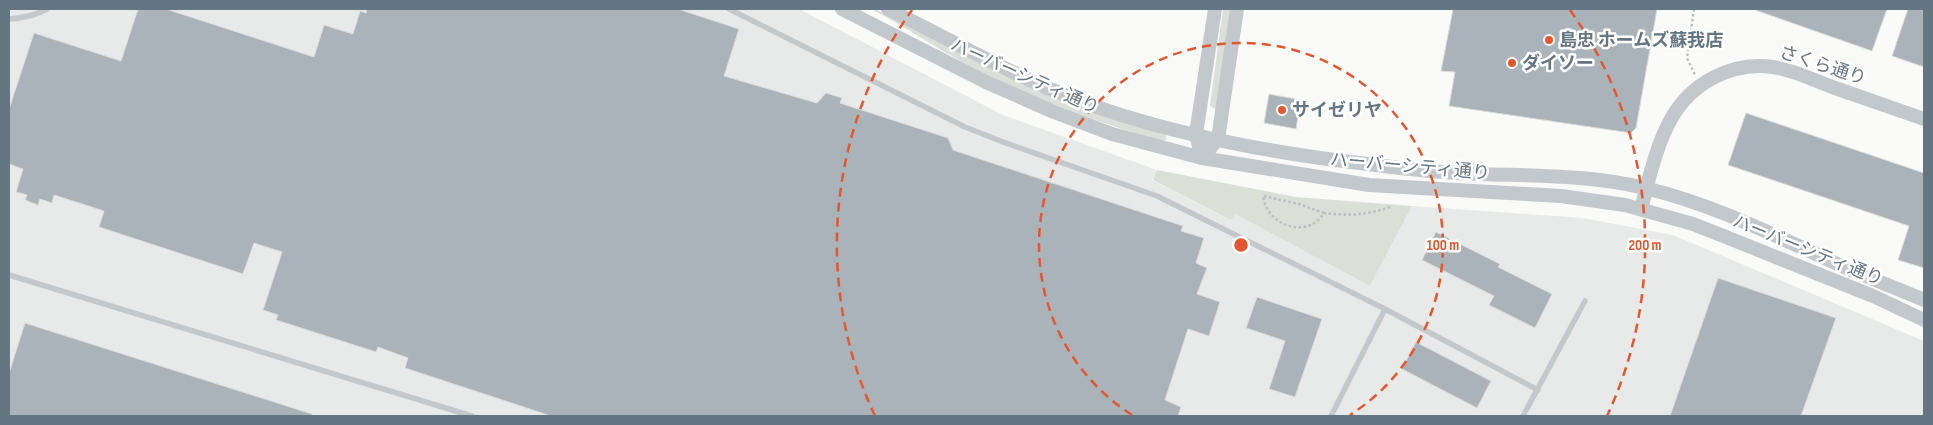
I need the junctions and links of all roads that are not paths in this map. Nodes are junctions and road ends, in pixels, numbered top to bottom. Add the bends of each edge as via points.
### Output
1 (48, 9) edge
2 (729, 9) edge
3 (842, 9) edge
4 (888, 9) edge
5 (1215, 9) edge
6 (1237, 9) edge
7 (9, 18) edge
8 (1924, 119) edge
9 (1196, 134) junction
10 (1218, 139) junction
11 (1202, 158) junction
12 (1647, 188) junction
13 (1641, 209) junction
14 (9, 274) edge
15 (1924, 300) edge
16 (1585, 301) dead end
17 (1385, 309) junction
18 (1924, 320) edge
19 (1538, 390) junction
20 (472, 416) edge
21 (1331, 416) edge
22 (1523, 416) edge

1 - 7 lane via 28,17
2 - 17 lane via 965,127 1157,196
3 - 11 street, ハーバーシティ通り via 951,65 1054,112 1112,134
4 - 9 street, ハーバーシティ通り via 984,58 1079,100 1164,128
5 - 9 street
6 - 10 street
8 - 12 street, さくら通り via 1784,69 1743,67 1710,80 1687,96 1664,133
9 - 10 street, ハーバーシティ通り
9 - 11 street
10 - 11 street
10 - 12 street, ハーバーシティ通り via 1368,164 1478,174 1572,176
11 - 13 street, ハーバーシティ通り via 1369,185 1561,196
12 - 13 street, さくら通り
12 - 15 street, ハーバーシティ通り via 1711,207
13 - 18 street, ハーバーシティ通り via 1693,224 1873,296
14 - 20 lane
16 - 19 lane
17 - 19 lane
17 - 21 lane
19 - 22 lane

